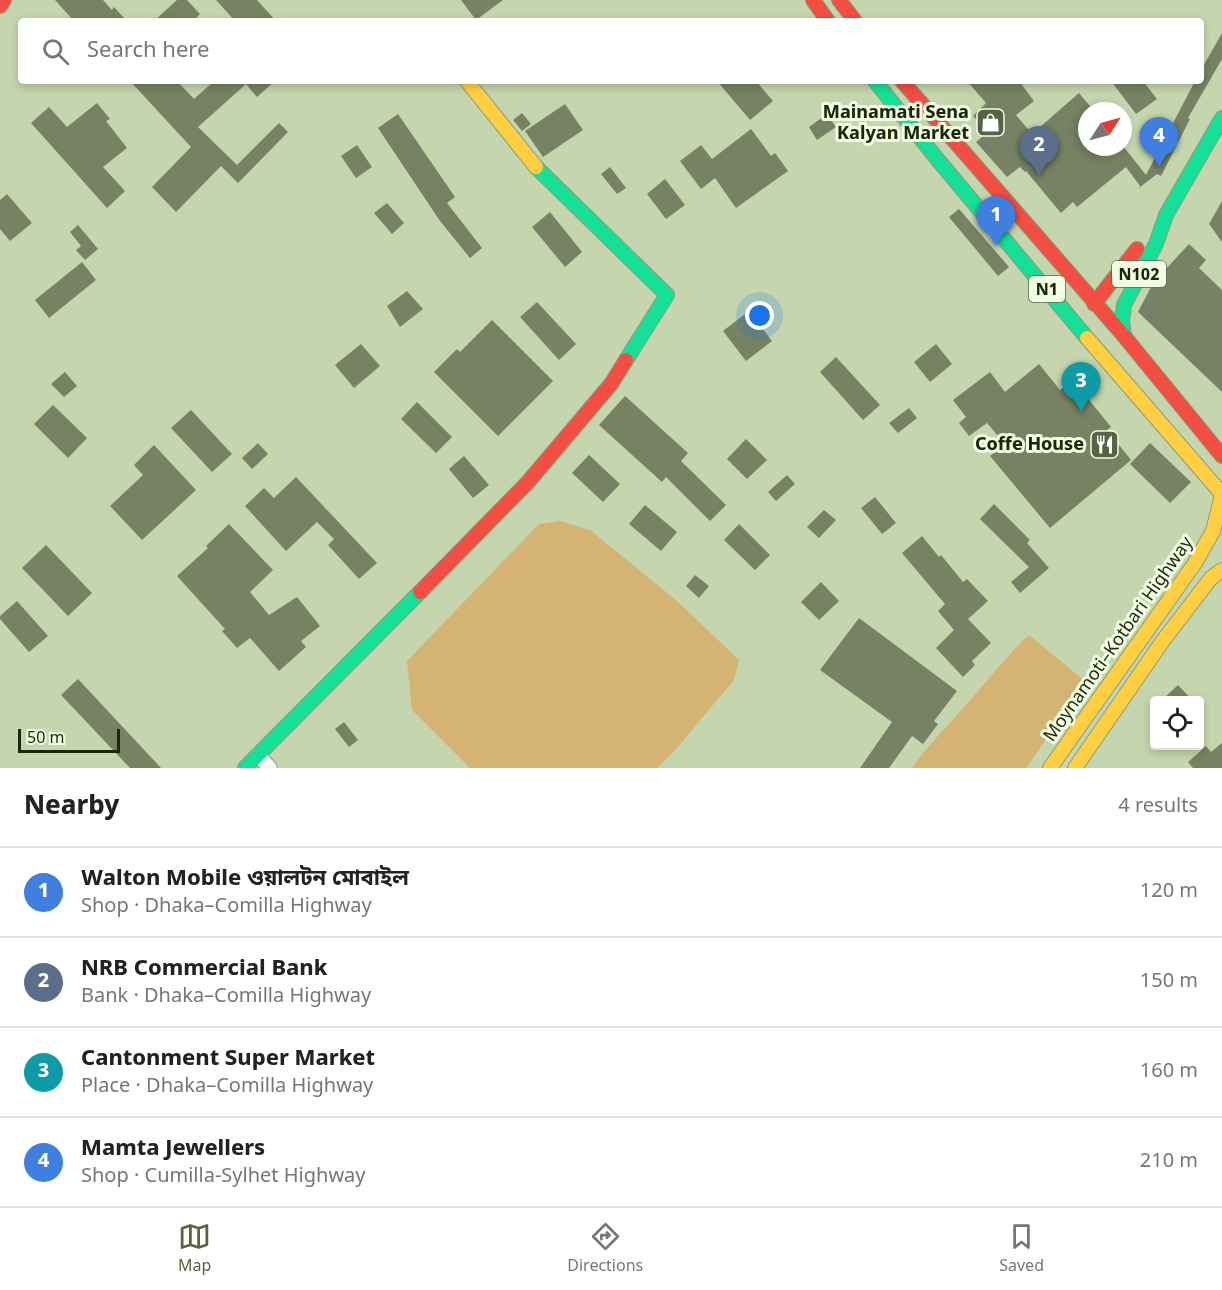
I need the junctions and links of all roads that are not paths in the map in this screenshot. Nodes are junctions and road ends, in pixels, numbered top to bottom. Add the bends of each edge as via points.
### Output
1 (4, 0) edge
2 (813, 0) edge
3 (839, 0) edge
4 (0, 6) edge
5 (826, 18) edge
6 (853, 18) edge
7 (469, 84) edge
8 (877, 84) edge
9 (905, 84) edge
10 (1222, 118) edge
11 (1166, 215) junction
12 (1053, 256) junction
13 (1119, 274) junction
14 (1094, 303) junction
15 (1124, 336) junction
16 (1222, 456) edge
17 (1222, 494) edge
18 (1222, 570) edge
19 (258, 755) junction
20 (245, 768) edge
21 (270, 768) edge
22 (1050, 768) edge
23 (1075, 768) edge

1 - 4 main road
2 - 5 main road
3 - 6 main road
7 - 19 main road via 530,161 667,295 611,384 528,482
8 - 17 main road, N1
9 - 12 main road, N1
10 - 11 main road, N102
11 - 13 main road, N102
11 - 15 main road, N102 via 1156,244 1124,305
12 - 13 main road via 1073,275 1089,282
12 - 14 main road, N1
13 - 14 main road, N102
14 - 15 main road, N1
15 - 16 main road, N1
17 - 22 main road, Moynamoti–Kotbari Highway via 1213,531 1195,562
18 - 23 main road, Moynamoti–Kotbari Highway via 1162,642
19 - 20 main road
19 - 21 street

